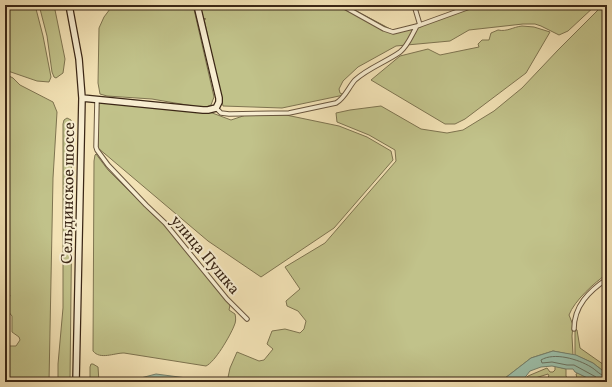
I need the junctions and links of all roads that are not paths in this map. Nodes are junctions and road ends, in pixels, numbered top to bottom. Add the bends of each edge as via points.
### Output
1 (69, 5) edge
2 (197, 5) edge
3 (341, 5) edge
4 (414, 5) edge
5 (475, 5) edge
6 (418, 25) junction
7 (82, 98) junction
8 (97, 98) junction
9 (216, 108) junction
10 (607, 279) edge
11 (247, 319) dead end
12 (574, 329) dead end
13 (76, 382) edge

1 - 7 main road, Сельдинское шоссе via 80,46
2 - 9 main road via 219,98
3 - 6 street via 390,32
4 - 6 street
5 - 6 street
6 - 9 street via 400,52 362,74 336,103 289,113 229,114 221,113
7 - 8 main road
7 - 13 main road, Сельдинское шоссе
8 - 9 main road via 203,110
8 - 11 street, улица Пушка via 97,150 108,165 166,223 222,294
10 - 12 street via 581,302 574,317

